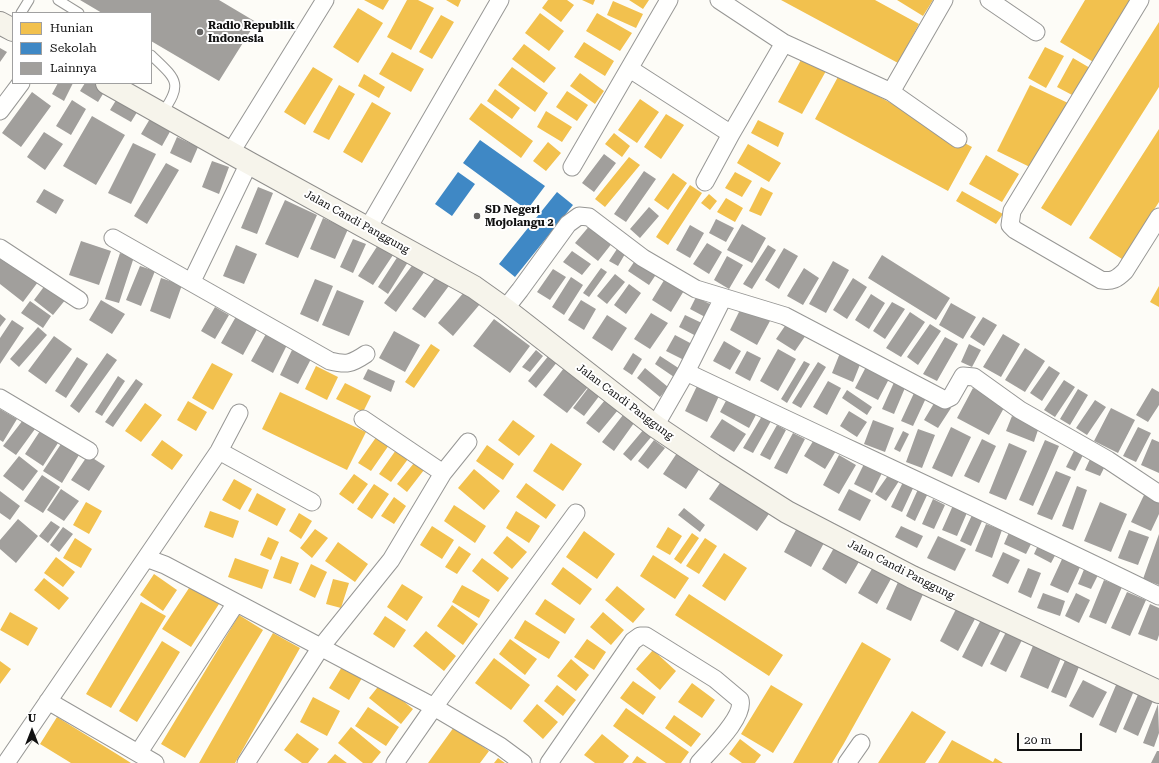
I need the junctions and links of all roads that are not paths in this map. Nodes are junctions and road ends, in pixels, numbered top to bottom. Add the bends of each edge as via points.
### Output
1 (29, 0) edge
2 (58, 0) edge
3 (325, 0) edge
4 (500, 0) edge
5 (669, 0) edge
6 (719, 0) edge
7 (944, 0) edge
8 (989, 0) edge
9 (1140, 0) edge
10 (20, 12) edge
11 (77, 12) edge
12 (1036, 32) dead end
13 (784, 43) junction
14 (152, 56) edge
15 (630, 69) junction
16 (20, 84) edge
17 (109, 84) edge
18 (891, 92) junction
19 (0, 111) edge
20 (162, 113) junction
21 (731, 134) junction
22 (958, 139) dead end
23 (231, 152) junction
24 (249, 164) junction
25 (572, 167) dead end
26 (705, 182) dead end
27 (1159, 217) edge
28 (368, 228) junction
29 (113, 238) dead end
30 (0, 248) edge
31 (192, 281) junction
32 (723, 298) junction
33 (79, 300) dead end
34 (505, 309) junction
35 (366, 354) dead end
36 (686, 372) junction
37 (0, 398) edge
38 (239, 413) dead end
39 (363, 419) dead end
40 (655, 426) junction
41 (468, 442) dead end
42 (88, 451) dead end
43 (219, 451) junction
44 (443, 473) junction
45 (1159, 494) edge
46 (312, 502) dead end
47 (576, 513) dead end
48 (146, 558) junction
49 (1159, 596) edge
50 (236, 603) junction
51 (321, 647) junction
52 (1157, 687) edge
53 (48, 701) junction
54 (434, 707) junction
55 (862, 743) dead end
56 (139, 752) junction
57 (6, 763) edge
58 (155, 763) edge
59 (246, 763) edge
60 (395, 763) edge
61 (523, 763) edge
62 (549, 763) edge
63 (699, 763) edge
64 (847, 763) edge

1 - 10 lane
2 - 11 lane
3 - 23 street
4 - 28 street
5 - 15 street
6 - 13 street
7 - 18 street
8 - 12 street
9 - 27 street via 1012,211 1010,225 1101,280 1110,282 1125,271
13 - 18 street
13 - 21 street
14 - 20 lane via 173,77 176,84 173,98
15 - 21 street
15 - 25 street
16 - 19 street
17 - 20 main road, Jalan Candi Panggung
18 - 22 street
20 - 23 main road, Jalan Candi Panggung
21 - 26 street
23 - 24 main road, Jalan Candi Panggung
24 - 28 main road, Jalan Candi Panggung
24 - 31 street
28 - 34 main road, Jalan Candi Panggung via 474,287
29 - 31 street
30 - 33 street
31 - 35 street via 330,361 344,364 354,362
32 - 34 street via 696,289 643,258 584,216 574,218 568,224
32 - 36 street
32 - 45 street via 785,316 945,400 951,397 963,376 974,377 1020,410 1108,460
34 - 40 main road, Jalan Candi Panggung
36 - 40 street
36 - 49 street via 1008,522
37 - 42 street
38 - 43 street
39 - 44 street
40 - 52 main road, Jalan Candi Panggung via 787,512 912,577
41 - 44 street
43 - 46 street
43 - 48 street
44 - 51 street via 391,560
47 - 54 street
48 - 50 street via 165,565
48 - 53 street
50 - 51 street
50 - 56 street
51 - 54 street
51 - 59 street
53 - 56 street
53 - 57 street
54 - 60 street
54 - 61 street via 500,746
55 - 64 street
56 - 58 street
62 - 63 street via 633,640 643,635 715,679 740,700 737,717

